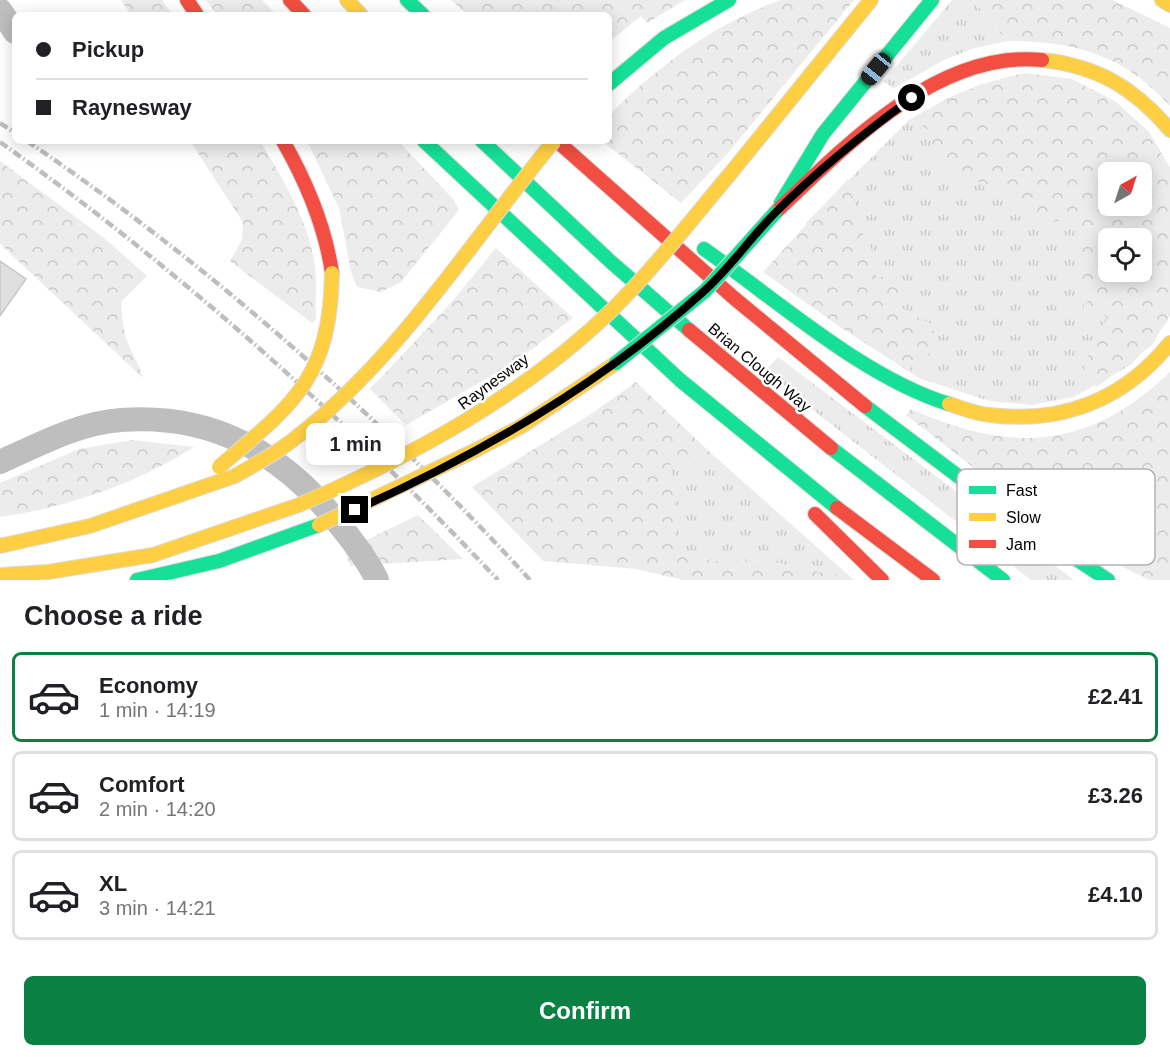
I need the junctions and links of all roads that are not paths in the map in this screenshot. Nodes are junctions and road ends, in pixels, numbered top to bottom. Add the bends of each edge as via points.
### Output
1 (290, 0) edge
2 (347, 0) edge
3 (407, 0) edge
4 (729, 0) edge
5 (871, 0) edge
6 (932, 0) edge
7 (1162, 0) edge
8 (1170, 5) edge
9 (0, 10) edge
10 (301, 12) edge
11 (358, 12) edge
12 (420, 12) edge
13 (12, 28) edge
14 (612, 81) edge
15 (1170, 130) edge
16 (284, 144) edge
17 (427, 144) edge
18 (485, 144) edge
19 (554, 144) edge
20 (559, 144) edge
21 (613, 192) junction
22 (775, 213) junction
23 (1170, 343) edge
24 (680, 380) junction
25 (0, 462) edge
26 (957, 477) edge
27 (780, 480) dead end
28 (186, 492) junction
29 (806, 505) dead end
30 (313, 511) junction
31 (957, 545) edge
32 (0, 546) edge
33 (983, 565) edge
34 (1085, 565) edge
35 (0, 575) edge
36 (137, 580) edge
37 (376, 580) edge
38 (882, 580) edge
39 (933, 580) edge
40 (1003, 580) edge
41 (1108, 580) edge

1 - 10 main road
2 - 11 main road
3 - 12 main road
4 - 14 main road via 664,38
5 - 30 main road, Raynesway, bridge via 670,245 595,325 513,389 435,441 360,480
6 - 22 main road, Raynesway via 823,134
7 - 8 main road
9 - 13 street
15 - 22 main road via 1136,96 1088,68 1041,58 997,60 962,72 912,98 830,161
16 - 28 main road, bridge via 300,169 321,217 332,273 329,327 317,368 299,395
17 - 24 main road
18 - 31 main road, Brian Clough Way via 612,262 752,383
19 - 28 main road, bridge via 352,386 282,446 235,476
20 - 21 main road
21 - 23 main road via 739,272 830,342 879,372 961,408 1029,419 1081,409 1124,387
21 - 26 main road via 807,362
22 - 30 main road, Raynesway, bridge via 705,291 576,392 458,460
24 - 27 main road
24 - 39 main road via 856,524
25 - 30 street via 94,424 165,420 235,438 260,450 290,471
28 - 32 main road via 98,525
29 - 38 main road
30 - 35 main road, Raynesway via 153,555 48,572
30 - 36 main road, Raynesway via 219,561
30 - 37 street via 370,567
33 - 40 main road, Brian Clough Way
34 - 41 main road

